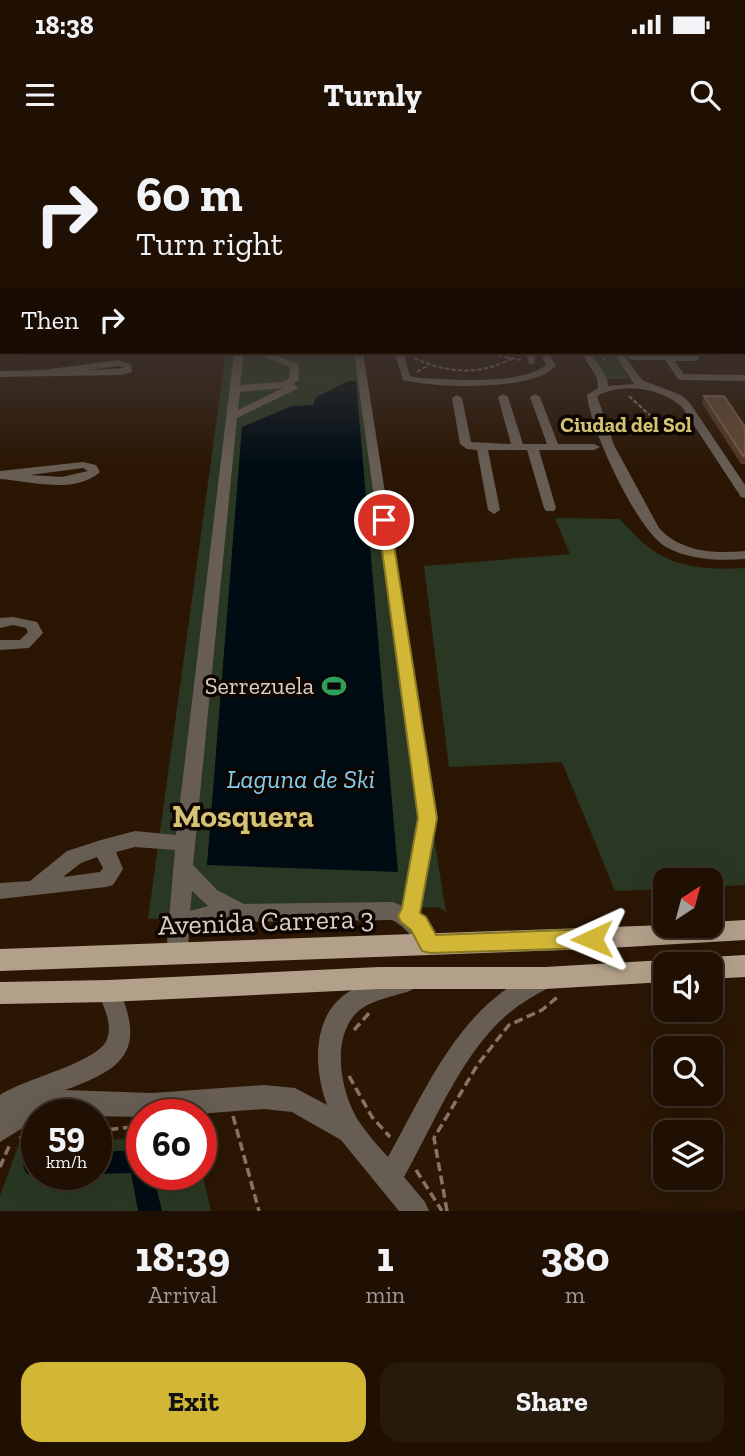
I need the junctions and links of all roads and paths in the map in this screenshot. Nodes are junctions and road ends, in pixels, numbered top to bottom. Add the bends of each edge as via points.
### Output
1 (94, 366) edge
2 (128, 366) edge
3 (237, 366) edge
4 (292, 366) edge
5 (361, 366) edge
6 (403, 366) edge
7 (437, 366) edge
8 (495, 366) edge
9 (551, 366) edge
10 (594, 366) edge
11 (632, 366) edge
12 (674, 366) edge
13 (47, 372) junction
14 (0, 373) edge
15 (745, 377) edge
16 (284, 385) junction
17 (645, 386) junction
18 (603, 388) junction
19 (234, 389) junction
20 (503, 397) dead end
21 (536, 397) dead end
22 (457, 398) dead end
23 (233, 415) junction
24 (602, 432) junction
25 (482, 447) junction
26 (518, 447) junction
27 (532, 447) junction
28 (554, 447) junction
29 (594, 447) junction
30 (617, 464) junction
31 (1, 475) edge
32 (745, 494) edge
33 (550, 508) dead end
34 (494, 510) dead end
35 (745, 555) edge
36 (0, 623) edge
37 (0, 645) edge
38 (185, 843) junction
39 (101, 848) junction
40 (183, 867) junction
41 (34, 889) junction
42 (0, 891) edge
43 (228, 910) junction
44 (408, 916) junction
45 (180, 926) junction
46 (745, 930) edge
47 (430, 944) junction
48 (177, 954) junction
49 (0, 960) edge
50 (745, 966) edge
51 (723, 967) edge
52 (653, 972) edge
53 (574, 976) junction
54 (421, 978) junction
55 (545, 978) junction
56 (109, 991) junction
57 (0, 993) edge
58 (378, 1003) dead end
59 (350, 1034) dead end
60 (347, 1073) dead end
61 (229, 1100) junction
62 (0, 1109) edge
63 (0, 1130) edge
64 (350, 1131) junction
65 (21, 1137) edge
66 (404, 1153) junction
67 (0, 1167) edge
68 (390, 1177) junction
69 (259, 1211) edge
70 (416, 1211) edge
71 (444, 1211) edge

1 - 13 street
2 - 13 street via 129,370 121,372
3 - 19 street
4 - 16 street via 297,368 294,380
5 - 44 street via 427,818
6 - 9 street via 406,378 419,381 534,377
7 - 8 path via 456,370
10 - 18 street
11 - 17 street via 638,382
12 - 15 street via 681,377
13 - 14 street
16 - 19 street
16 - 23 street via 293,387
17 - 18 street
17 - 32 street via 677,397 699,423 723,437 730,451 723,459
18 - 24 street via 590,398
19 - 23 street
20 - 26 street
21 - 28 street
22 - 25 street via 466,444
23 - 38 street
24 - 29 street via 594,439
24 - 30 street
25 - 26 street
25 - 34 street
26 - 27 street
27 - 28 street
27 - 33 street
28 - 29 street
29 - 30 street via 601,457
30 - 35 street via 652,531 662,540 702,555
31 - 31 street via 69,481 94,472 83,465
36 - 37 lane via 32,625 36,633 24,645
38 - 39 street via 135,839
38 - 40 street
39 - 41 street via 74,857
39 - 41 street via 113,869 106,879
40 - 43 street
40 - 45 street
41 - 42 street
43 - 44 street via 393,911
43 - 45 street
44 - 47 street via 418,923
45 - 48 street
46 - 47 main road, Avenida Carrera 3
47 - 48 main road, Avenida Carrera 3
48 - 49 main road, Avenida Carrera 3
50 - 51 main road
52 - 53 main road
53 - 55 main road
53 - 71 path via 556,1001 509,1025 478,1064 434,1138
54 - 55 main road
54 - 56 main road
54 - 64 street via 355,1000 334,1027 329,1048 332,1086
55 - 66 street via 490,1016 460,1057
56 - 57 main road
56 - 62 street via 123,1029 116,1052 94,1069 27,1091
58 - 59 path
60 - 66 path via 372,1117
61 - 63 street via 152,1105 51,1102 25,1111
61 - 64 street via 295,1100
61 - 69 path
64 - 68 street
65 - 67 path via 12,1138
66 - 68 street
66 - 71 path
68 - 70 street

